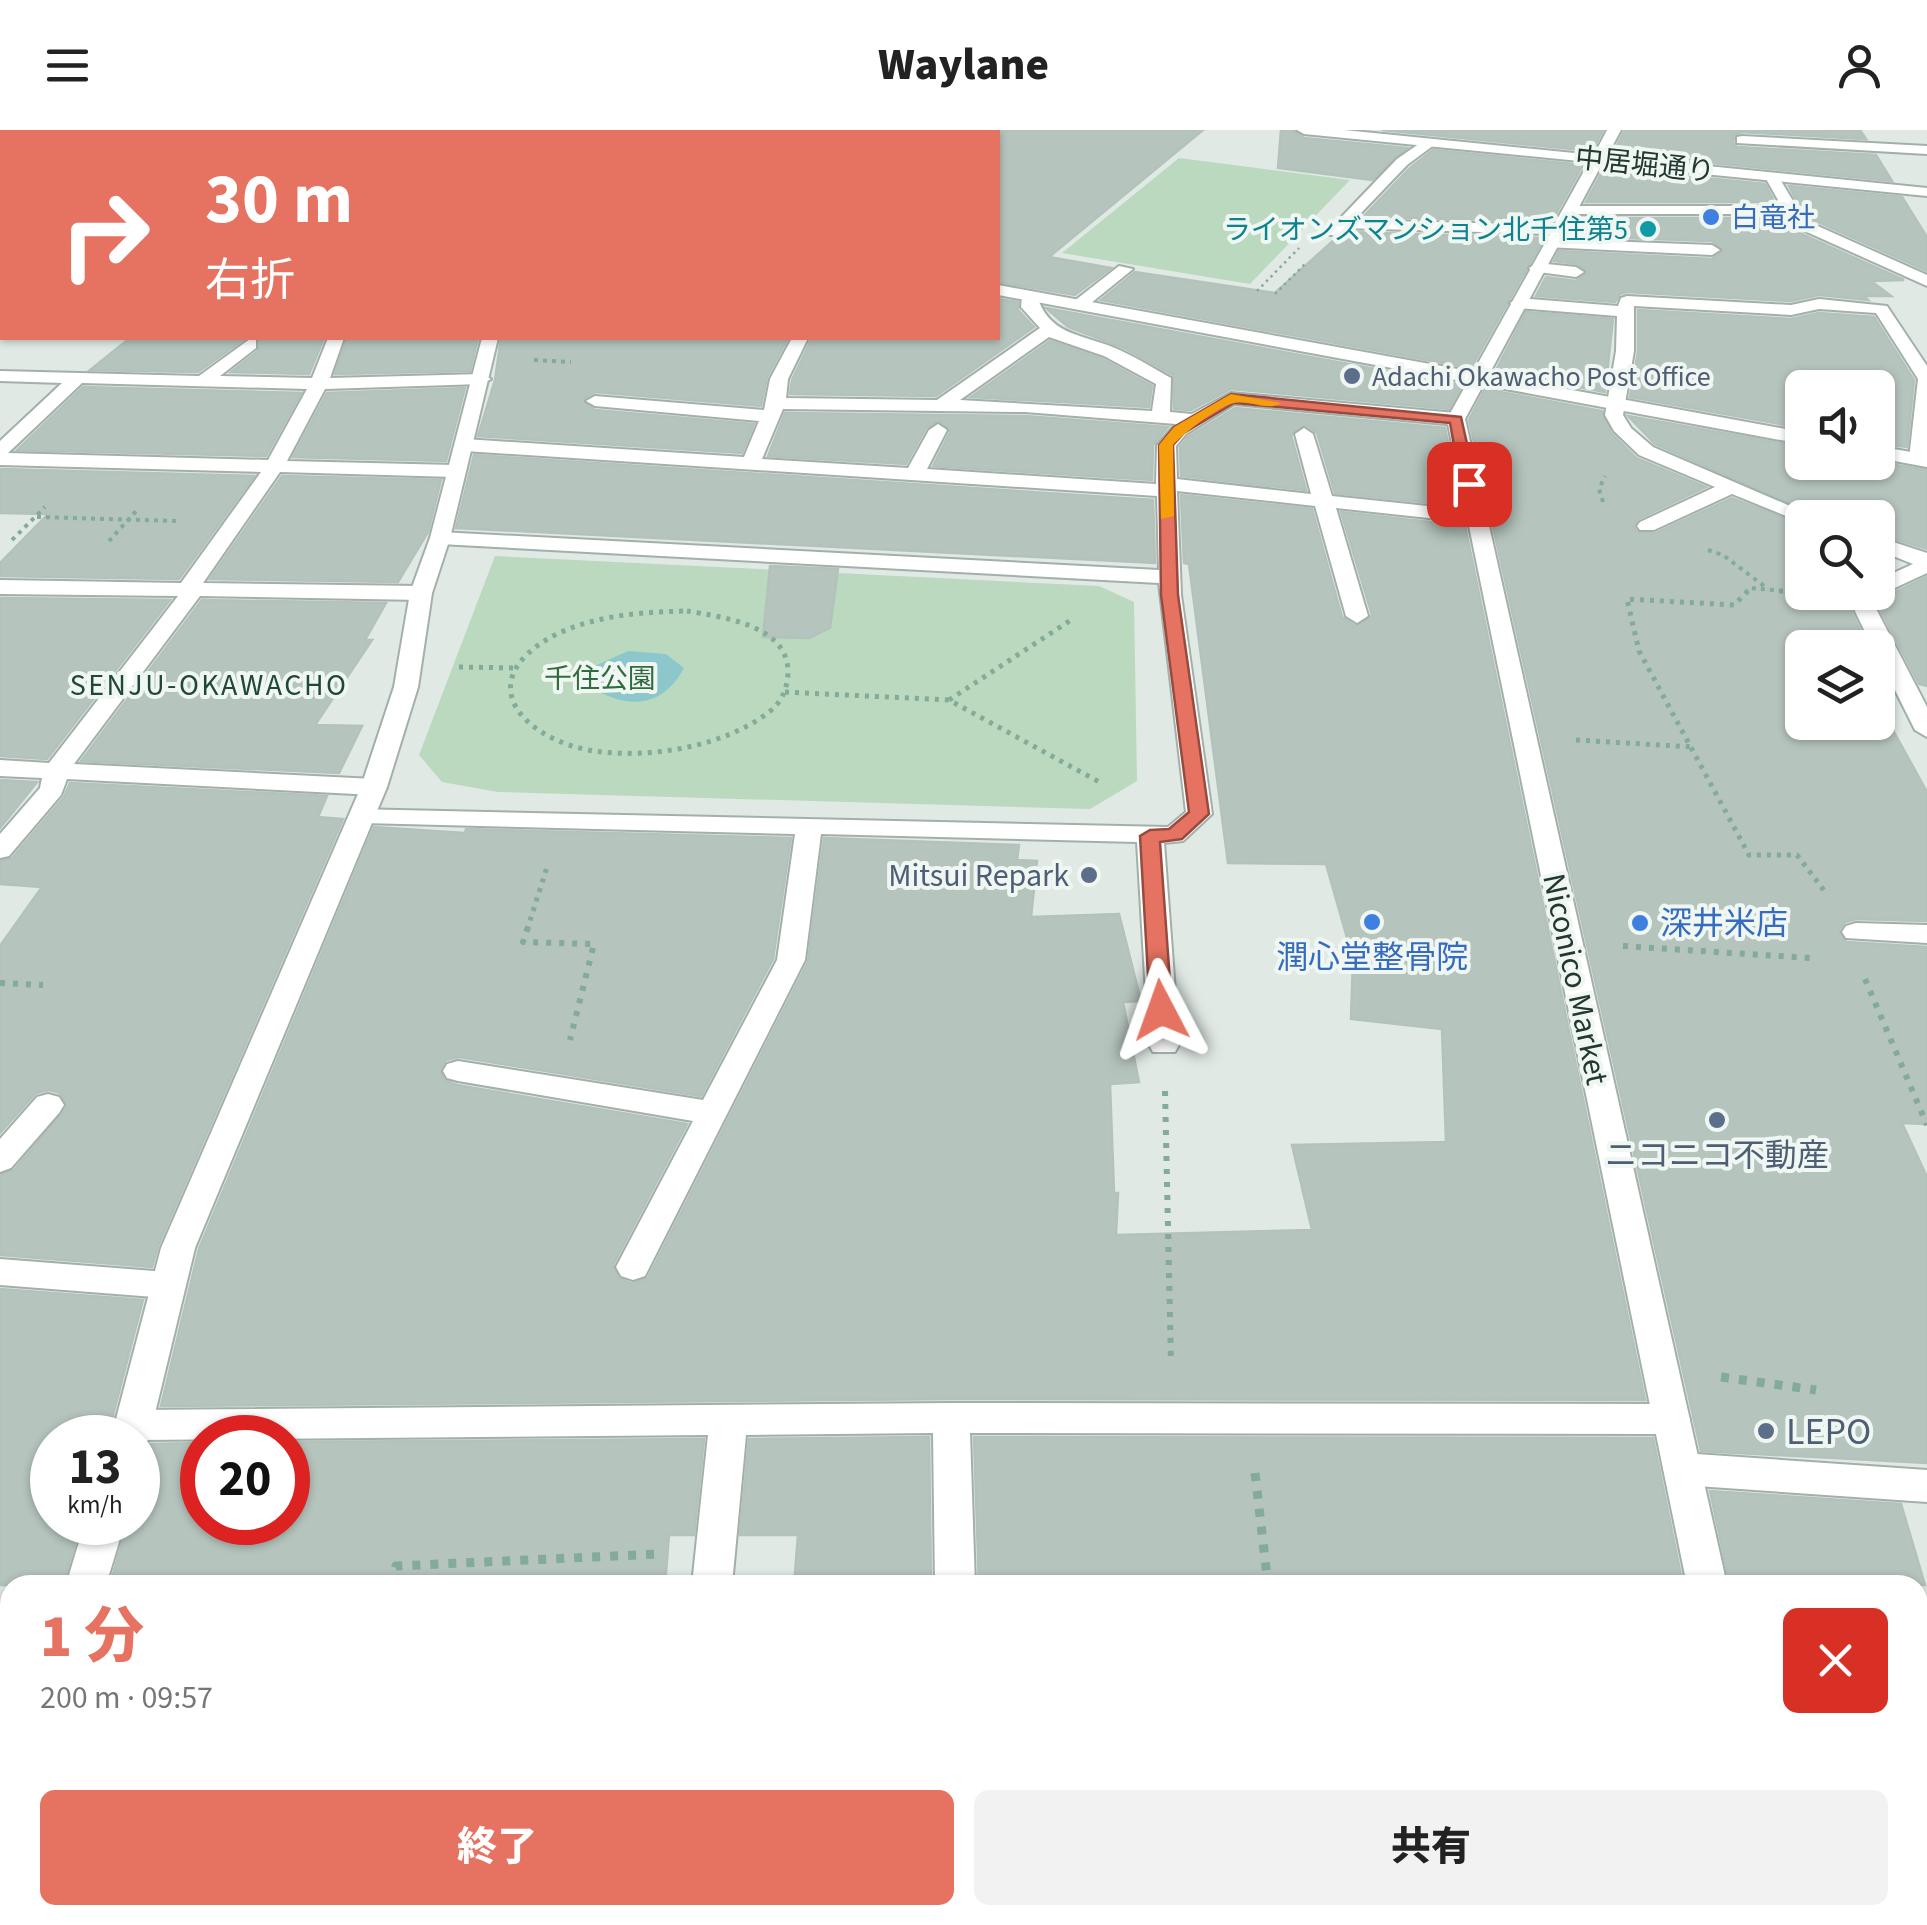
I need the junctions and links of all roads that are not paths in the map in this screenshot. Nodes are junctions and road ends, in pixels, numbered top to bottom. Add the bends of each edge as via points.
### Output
1 (1304, 130) edge
2 (1614, 130) edge
3 (1379, 133) edge
4 (1740, 135) edge
5 (1431, 142) junction
6 (1927, 150) edge
7 (1597, 160) junction
8 (1765, 176) junction
9 (1927, 192) edge
10 (1571, 210) junction
11 (1768, 210) junction
12 (1555, 237) junction
13 (1712, 250) dead end
14 (1913, 258) dead end
15 (1885, 262) junction
16 (1538, 268) junction
17 (1126, 269) dead end
18 (1576, 272) dead end
19 (1927, 281) edge
20 (1000, 290) edge
21 (1030, 296) junction
22 (1518, 303) junction
23 (1079, 305) junction
24 (1625, 312) junction
25 (1049, 329) junction
26 (335, 340) edge
27 (799, 340) edge
28 (250, 344) dead end
29 (486, 358) edge
30 (0, 376) edge
31 (1477, 378) junction
32 (75, 380) junction
33 (202, 382) junction
34 (322, 384) junction
35 (594, 401) road end
36 (1616, 403) junction
37 (943, 404) junction
38 (773, 410) junction
39 (1160, 417) junction
40 (1196, 420) junction
41 (1456, 420) junction
42 (938, 430) dead end
43 (1304, 434) dead end
44 (1785, 435) edge
45 (0, 451) edge
46 (1895, 455) edge
47 (460, 458) junction
48 (0, 459) edge
49 (1923, 460) edge
50 (750, 465) junction
51 (272, 469) junction
52 (915, 474) junction
53 (1730, 487) junction
54 (1166, 488) junction
55 (1322, 500) junction
56 (1785, 509) edge
57 (1475, 517) junction
58 (1647, 526) road end
59 (440, 538) junction
60 (1895, 548) edge
61 (1170, 577) junction
62 (1895, 580) edge
63 (0, 587) edge
64 (192, 592) junction
65 (422, 593) junction
66 (1875, 610) edge
67 (1358, 616) dead end
68 (1927, 730) edge
69 (0, 768) edge
70 (56, 771) junction
71 (374, 788) junction
72 (363, 815) junction
73 (810, 827) junction
74 (1150, 836) junction
75 (0, 850) edge
76 (1856, 932) road end
77 (1927, 934) edge
78 (1164, 1044) road end
79 (458, 1071) dead end
80 (48, 1106) dead end
81 (713, 1113) junction
82 (0, 1160) edge
83 (634, 1266) dead end
84 (0, 1272) edge
85 (167, 1286) junction
86 (136, 1415) edge
87 (951, 1418) junction
88 (1671, 1419) junction
89 (729, 1420) junction
90 (160, 1430) edge
91 (1682, 1468) junction
92 (1927, 1486) edge
93 (97, 1545) edge
94 (713, 1568) edge
95 (89, 1575) edge
96 (954, 1575) edge
97 (1705, 1575) edge

1 - 3 street, 中居堀通り
2 - 7 street
3 - 5 street, 中居堀通り
4 - 6 street
4 - 8 street
5 - 7 street, 中居堀通り
5 - 12 street via 1402,162 1338,228
7 - 8 street, 中居堀通り
7 - 10 street
8 - 9 street, 中居堀通り
8 - 11 street via 1786,201
10 - 11 street
10 - 12 street
11 - 15 street
12 - 13 street
12 - 16 street
14 - 15 street
15 - 19 street
16 - 18 street
16 - 22 street
17 - 23 street
20 - 21 street
21 - 23 street
21 - 25 street via 1028,307
22 - 24 street
22 - 31 street
23 - 31 street
24 - 36 street
24 - 49 street via 1627,301 1881,309 1927,380
25 - 37 street
25 - 39 street via 1165,382
26 - 34 street
27 - 38 street via 778,380
28 - 33 street
29 - 34 street
29 - 47 street
30 - 32 street
31 - 36 street
31 - 41 street
32 - 33 street
32 - 45 street
33 - 34 street
34 - 51 street
35 - 38 street
36 - 44 street
36 - 53 street via 1614,416 1623,431 1646,451
37 - 38 street
37 - 39 street
38 - 50 street
39 - 40 street
40 - 41 street via 1231,398
40 - 54 street via 1166,445
41 - 57 street, Niconico Market
42 - 52 street
43 - 55 street
46 - 49 street
47 - 50 street
47 - 51 street
47 - 59 street
48 - 51 street
50 - 52 street
51 - 64 street
52 - 54 street
53 - 56 street
53 - 58 street
54 - 55 street
54 - 61 street
55 - 57 street
55 - 67 street
57 - 88 street, Niconico Market
59 - 61 street
59 - 65 street
60 - 62 street via 1921,558 1924,566
61 - 74 street via 1199,814 1174,835
63 - 64 street
64 - 65 street
64 - 70 street
65 - 71 street via 406,687
66 - 68 street
69 - 70 street
70 - 71 street
70 - 75 street via 52,790
71 - 72 street
72 - 73 street
72 - 85 street
73 - 74 street
73 - 81 street via 791,960
74 - 78 street
76 - 77 street
79 - 81 street
80 - 82 street
81 - 83 street
84 - 85 street
85 - 86 street
87 - 88 street
87 - 89 street
87 - 96 street
88 - 91 street, Niconico Market
89 - 90 street
89 - 94 street
91 - 92 street
91 - 97 street, Niconico Market
93 - 95 street

